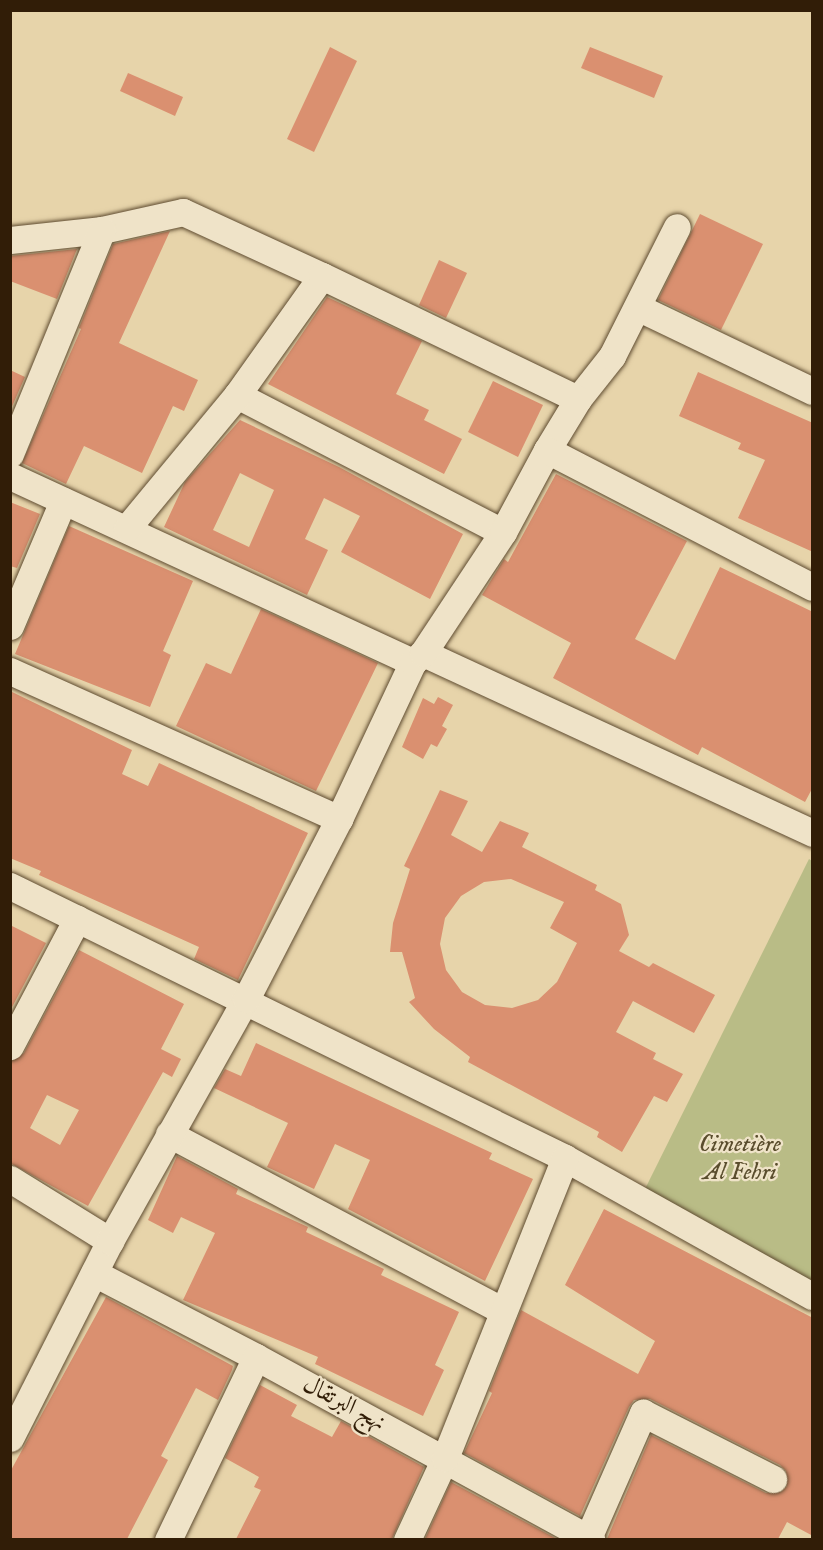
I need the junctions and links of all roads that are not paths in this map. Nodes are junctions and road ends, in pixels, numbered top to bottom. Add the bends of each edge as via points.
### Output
1 (677, 227) dead end
2 (102, 230) junction
3 (10, 240) edge
4 (322, 276) junction
5 (639, 308) junction
6 (813, 392) edge
7 (237, 395) junction
8 (578, 399) junction
9 (547, 450) junction
10 (10, 454) edge
11 (10, 476) edge
12 (63, 501) junction
13 (127, 528) junction
14 (503, 532) junction
15 (813, 587) edge
16 (10, 626) edge
17 (418, 657) junction
18 (10, 671) edge
19 (339, 819) junction
20 (813, 833) edge
21 (10, 886) edge
22 (77, 919) junction
23 (246, 999) junction
24 (10, 1046) edge
25 (169, 1134) junction
26 (565, 1158) junction
27 (10, 1179) edge
28 (110, 1241) junction
29 (94, 1273) junction
30 (813, 1296) edge
31 (503, 1311) junction
32 (256, 1357) junction
33 (10, 1438) edge
34 (445, 1458) junction
35 (773, 1479) dead end
36 (168, 1539) edge
37 (407, 1539) edge
38 (590, 1539) edge

1 - 5 street
2 - 3 street
2 - 4 street via 183,212
2 - 10 street
4 - 7 street
4 - 8 street
5 - 6 street
5 - 8 street via 612,356
7 - 13 street
7 - 14 street
8 - 9 street
9 - 14 street
9 - 15 street
11 - 12 street
12 - 13 street
12 - 16 street
13 - 17 street
14 - 17 street
17 - 19 street
17 - 20 street
18 - 19 street
19 - 23 street
21 - 22 street
22 - 23 street
22 - 24 street
23 - 25 street
23 - 26 street
25 - 28 street
25 - 31 street
26 - 30 street
26 - 31 street
27 - 28 street
28 - 29 street
29 - 32 street, نهج البرتقال
29 - 33 street
31 - 34 street
32 - 34 street, نهج البرتقال
32 - 36 street
34 - 37 street
34 - 38 street, نهج البرتقال
35 - 38 street via 643,1413

